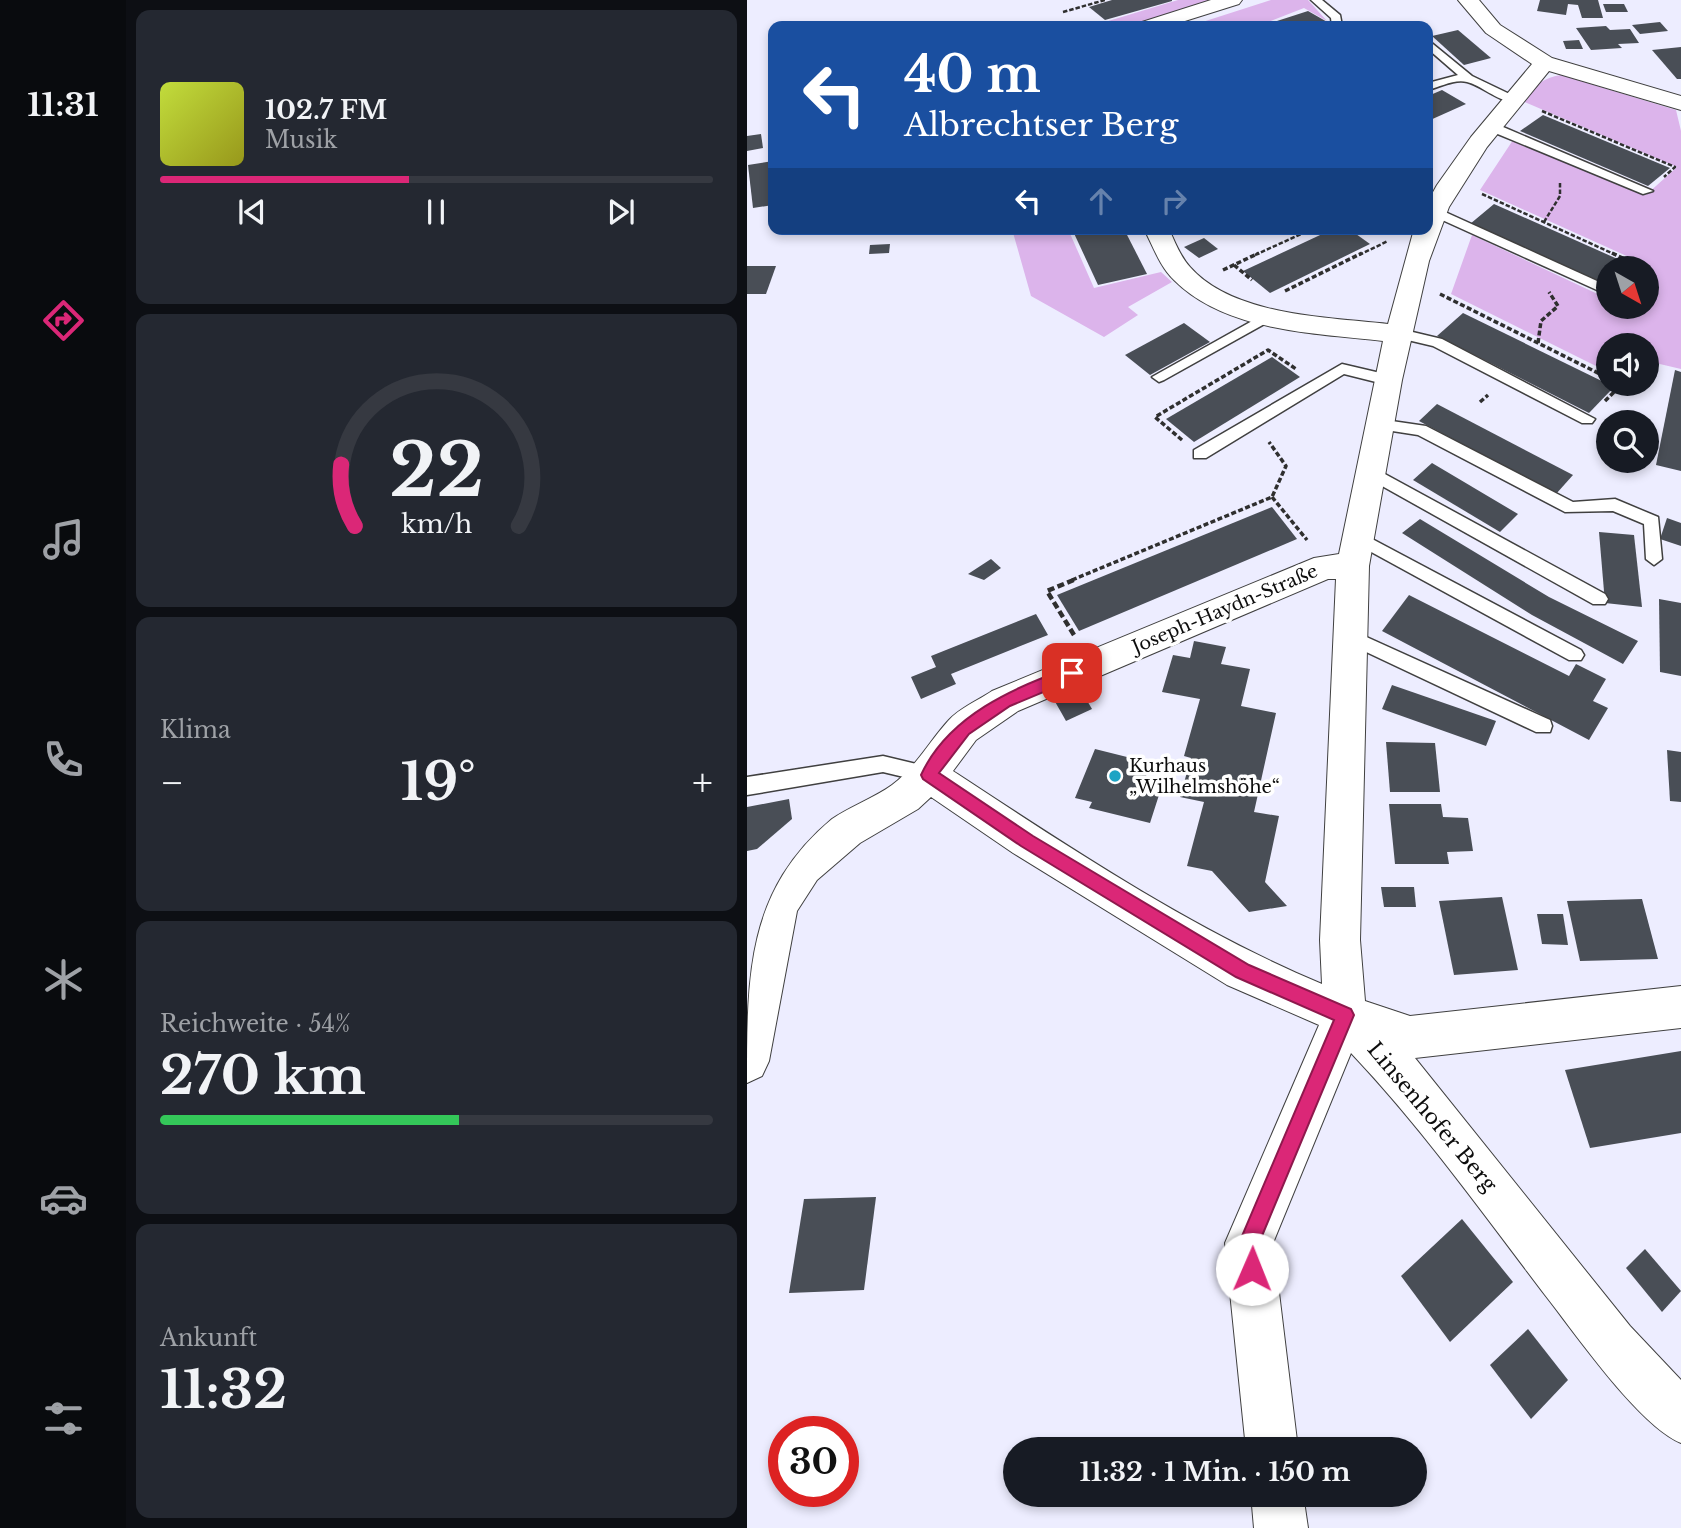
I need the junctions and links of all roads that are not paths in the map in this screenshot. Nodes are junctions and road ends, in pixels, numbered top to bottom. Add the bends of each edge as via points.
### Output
1 (1232, 0) edge
2 (1316, 0) edge
3 (1468, 0) edge
4 (1165, 21) edge
5 (1336, 21) edge
6 (1433, 47) edge
7 (1544, 63) junction
8 (1468, 78) junction
9 (1433, 85) edge
10 (1514, 99) junction
11 (1681, 103) edge
12 (1492, 127) junction
13 (1647, 191) road end
14 (1433, 218) edge
15 (1433, 224) edge
16 (1159, 235) edge
17 (1426, 235) edge
18 (1596, 285) edge
19 (1258, 312) junction
20 (1400, 334) junction
21 (1159, 377) dead end
22 (1388, 380) junction
23 (1587, 419) dead end
24 (1378, 424) junction
25 (1200, 454) road end
26 (1372, 473) junction
27 (1356, 552) junction
28 (1654, 559) dead end
29 (1599, 599) dead end
30 (1351, 637) junction
31 (1575, 655) dead end
32 (1543, 726) dead end
33 (929, 775) junction
34 (747, 786) edge
35 (1681, 1007) edge
36 (1345, 1015) junction
37 (747, 1060) edge
38 (1681, 1418) edge
39 (1271, 1437) edge
40 (1279, 1507) edge
41 (1281, 1528) edge

1 - 4 street
2 - 5 lane
3 - 7 street via 1494,29
6 - 8 lane
7 - 10 street
7 - 11 street
8 - 9 lane
8 - 10 lane
10 - 12 street
12 - 13 lane
12 - 14 street
15 - 18 lane
16 - 19 street via 1182,275 1216,299
17 - 20 street
19 - 20 street
19 - 21 lane
20 - 22 street
20 - 23 lane via 1437,342
22 - 24 street
22 - 25 lane via 1342,369
24 - 26 street
24 - 28 lane via 1421,430 1571,508 1615,505 1652,521
26 - 27 street
26 - 29 lane
27 - 30 street
27 - 31 lane
27 - 33 street, Joseph-Haydn-Straße via 1005,701 963,729
30 - 32 lane
30 - 36 street via 1340,940
33 - 34 lane via 883,764
33 - 36 street via 1027,841 1242,971
33 - 37 street, Joseph-Haydn-Straße via 905,797 846,831 802,867 778,905
35 - 36 street, Linsenhofer Berg via 1410,1037
36 - 38 street, Linsenhofer Berg via 1415,1089 1613,1343
36 - 39 street via 1249,1243
40 - 41 street

